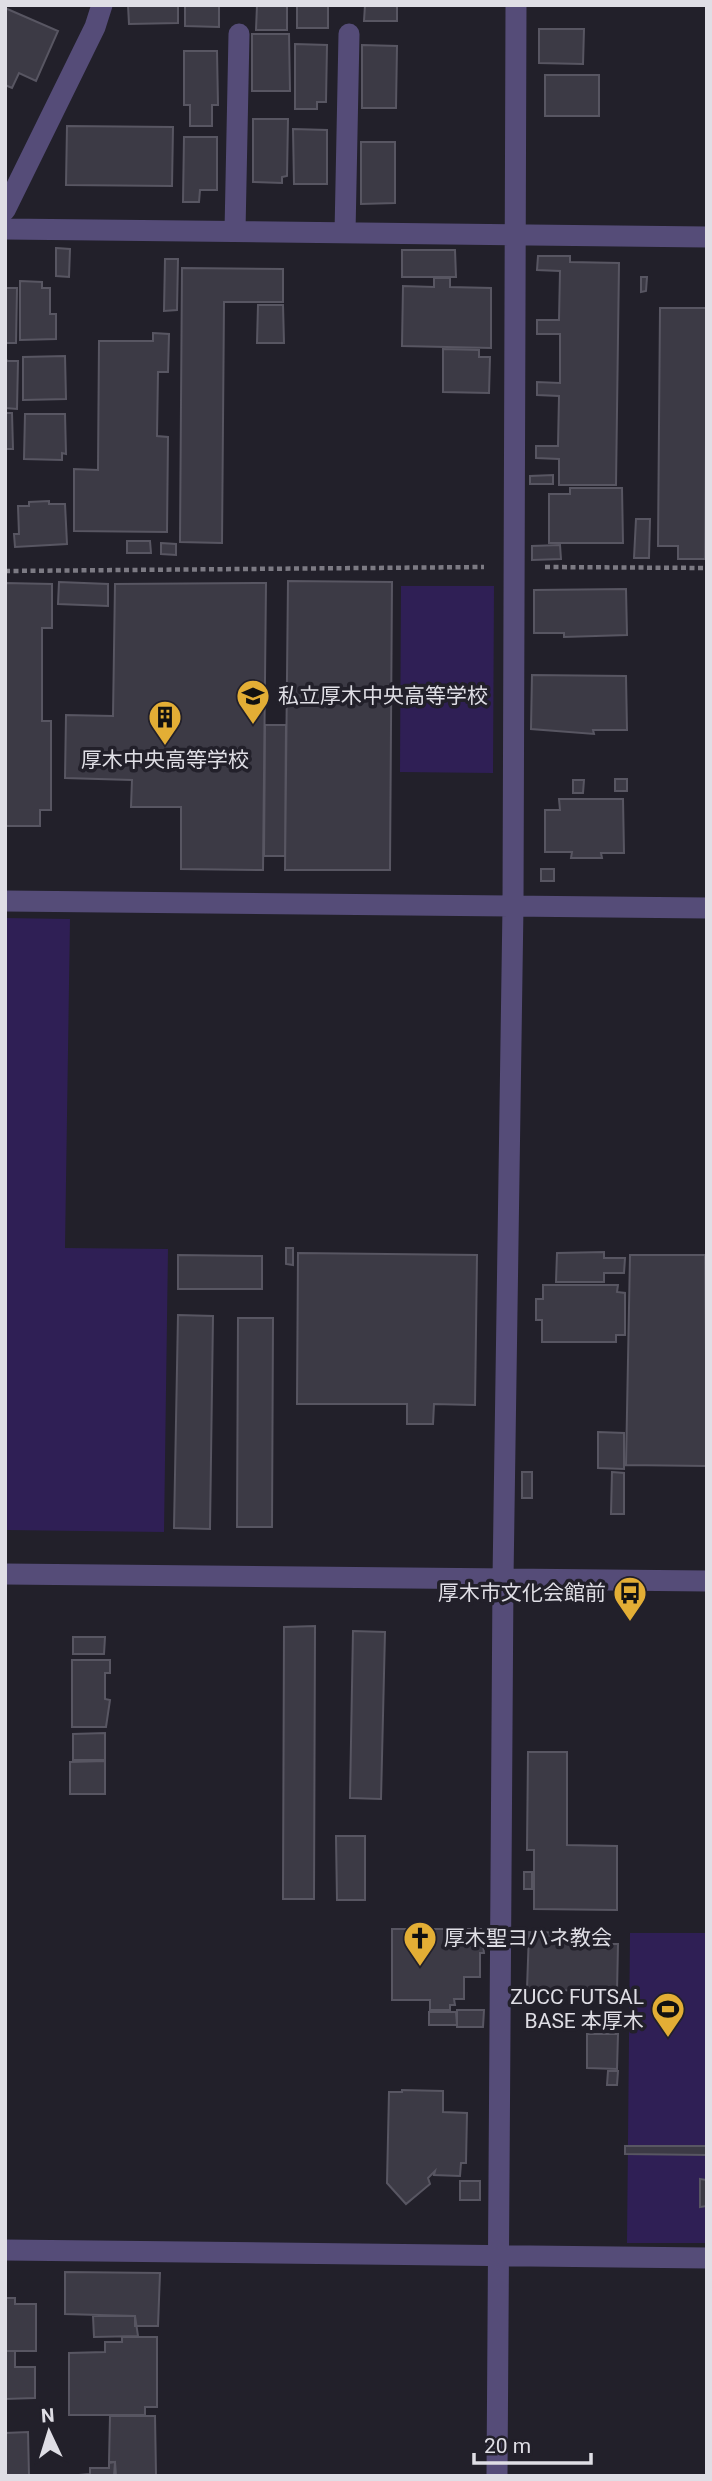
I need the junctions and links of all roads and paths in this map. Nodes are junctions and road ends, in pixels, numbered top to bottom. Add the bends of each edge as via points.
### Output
1 (102, 5) edge
2 (516, 5) edge
3 (239, 34) dead end
4 (349, 34) dead end
5 (5, 210) edge
6 (5, 229) edge
7 (235, 231) junction
8 (345, 233) junction
9 (513, 234) junction
10 (707, 237) edge
11 (513, 567) junction
12 (707, 568) edge
13 (5, 571) edge
14 (5, 901) edge
15 (513, 906) junction
16 (707, 908) edge
17 (5, 1574) edge
18 (503, 1579) junction
19 (707, 1581) edge
20 (5, 2250) edge
21 (498, 2254) junction
22 (707, 2258) edge
23 (497, 2476) edge

1 - 5 street
2 - 9 street
3 - 7 street
4 - 8 street
6 - 7 street
7 - 8 street
8 - 9 street
9 - 10 street
9 - 11 street
11 - 12 path
11 - 13 path
11 - 15 street
14 - 15 street
15 - 16 street
15 - 18 street
17 - 18 street
18 - 19 street
18 - 21 street
20 - 21 street
21 - 22 street
21 - 23 street

